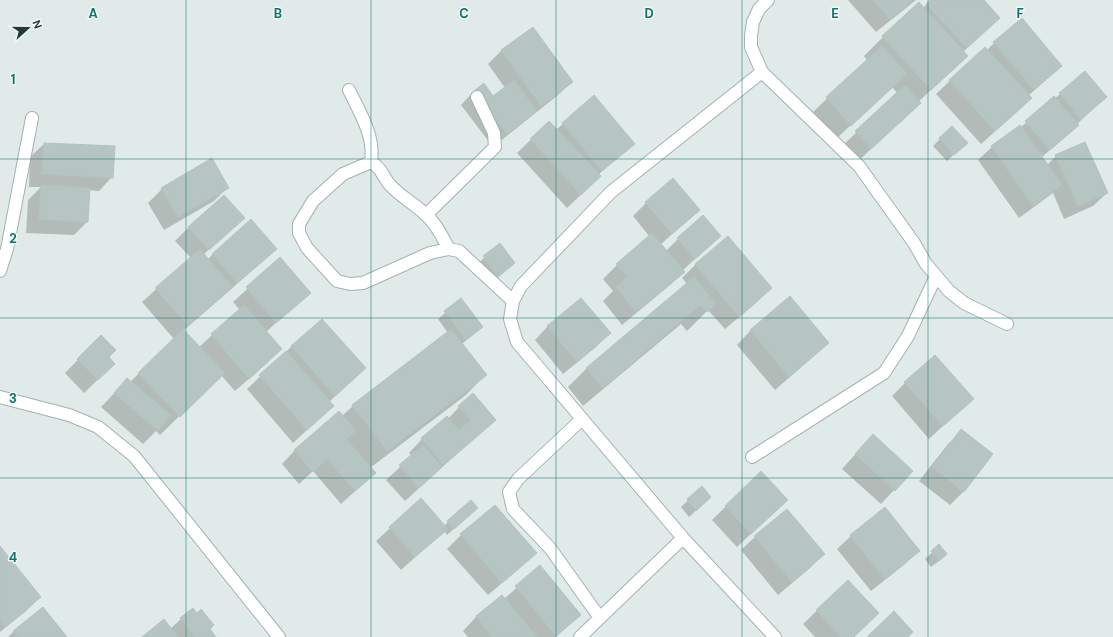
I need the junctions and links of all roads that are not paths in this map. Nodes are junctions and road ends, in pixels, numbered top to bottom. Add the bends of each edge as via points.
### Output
1 (768, 0) edge
2 (762, 72) junction
3 (349, 90) dead end
4 (477, 98) dead end
5 (32, 118) dead end
6 (371, 162) junction
7 (426, 215) junction
8 (449, 249) junction
9 (0, 271) edge
10 (936, 276) junction
11 (513, 301) junction
12 (1006, 324) dead end
13 (0, 397) edge
14 (582, 419) junction
15 (752, 457) dead end
16 (683, 538) junction
17 (600, 618) junction
18 (280, 637) edge
19 (580, 637) edge
20 (775, 637) edge

1 - 2 street via 758,9 751,36 751,48
2 - 10 street via 859,166
2 - 11 street via 611,192 521,286
3 - 6 street via 371,141
4 - 7 street via 494,133 495,147
5 - 9 street via 7,249
6 - 7 street via 377,165 388,184
6 - 8 street via 342,174 313,201 299,224 299,233 307,248 337,281 350,284 363,283 430,253
7 - 8 street via 435,224
8 - 11 street via 460,252
10 - 12 street via 964,303
10 - 15 street via 908,336 884,373
11 - 14 street via 510,319 517,342
13 - 18 street via 69,415 98,427 134,456
14 - 16 street
14 - 17 street via 518,479 509,492 512,509 550,548
16 - 17 street
16 - 20 street
17 - 19 street

